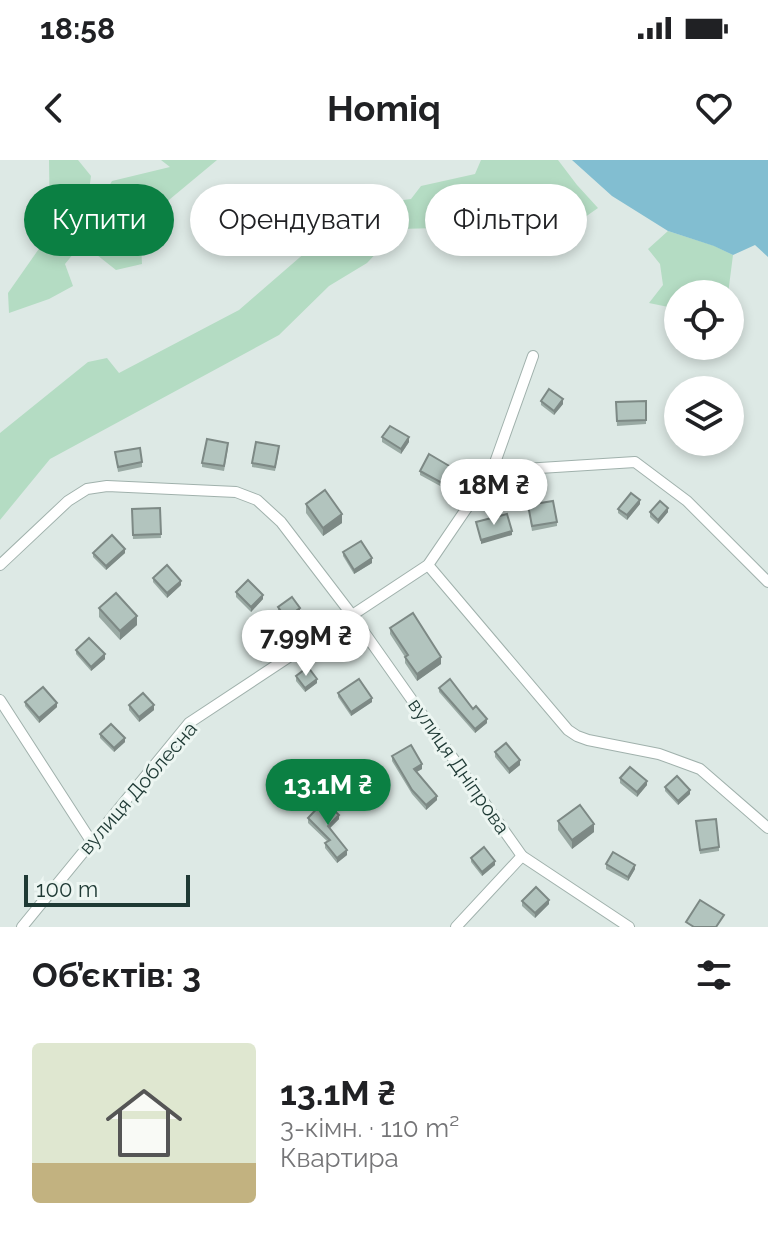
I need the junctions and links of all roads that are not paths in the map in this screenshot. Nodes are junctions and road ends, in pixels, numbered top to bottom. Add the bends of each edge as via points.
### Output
1 (533, 356) dead end
2 (492, 471) junction
3 (0, 565) edge
4 (428, 565) junction
5 (768, 582) edge
6 (352, 615) junction
7 (0, 700) edge
8 (768, 828) edge
9 (91, 841) junction
10 (522, 856) junction
11 (22, 927) edge
12 (456, 927) edge
13 (629, 927) edge

1 - 2 street, вулиця Доблесна
2 - 4 street, вулиця Доблесна
2 - 5 street via 635,462 687,501
3 - 6 street, вулиця Дніпрова via 87,489 236,492 257,500 281,522
4 - 6 street, вулиця Доблесна
4 - 8 street via 568,730 700,769
6 - 9 street, вулиця Доблесна via 189,723
6 - 10 street, вулиця Дніпрова
7 - 9 street
9 - 11 street, вулиця Доблесна
10 - 12 street
10 - 13 street, вулиця Дніпрова

